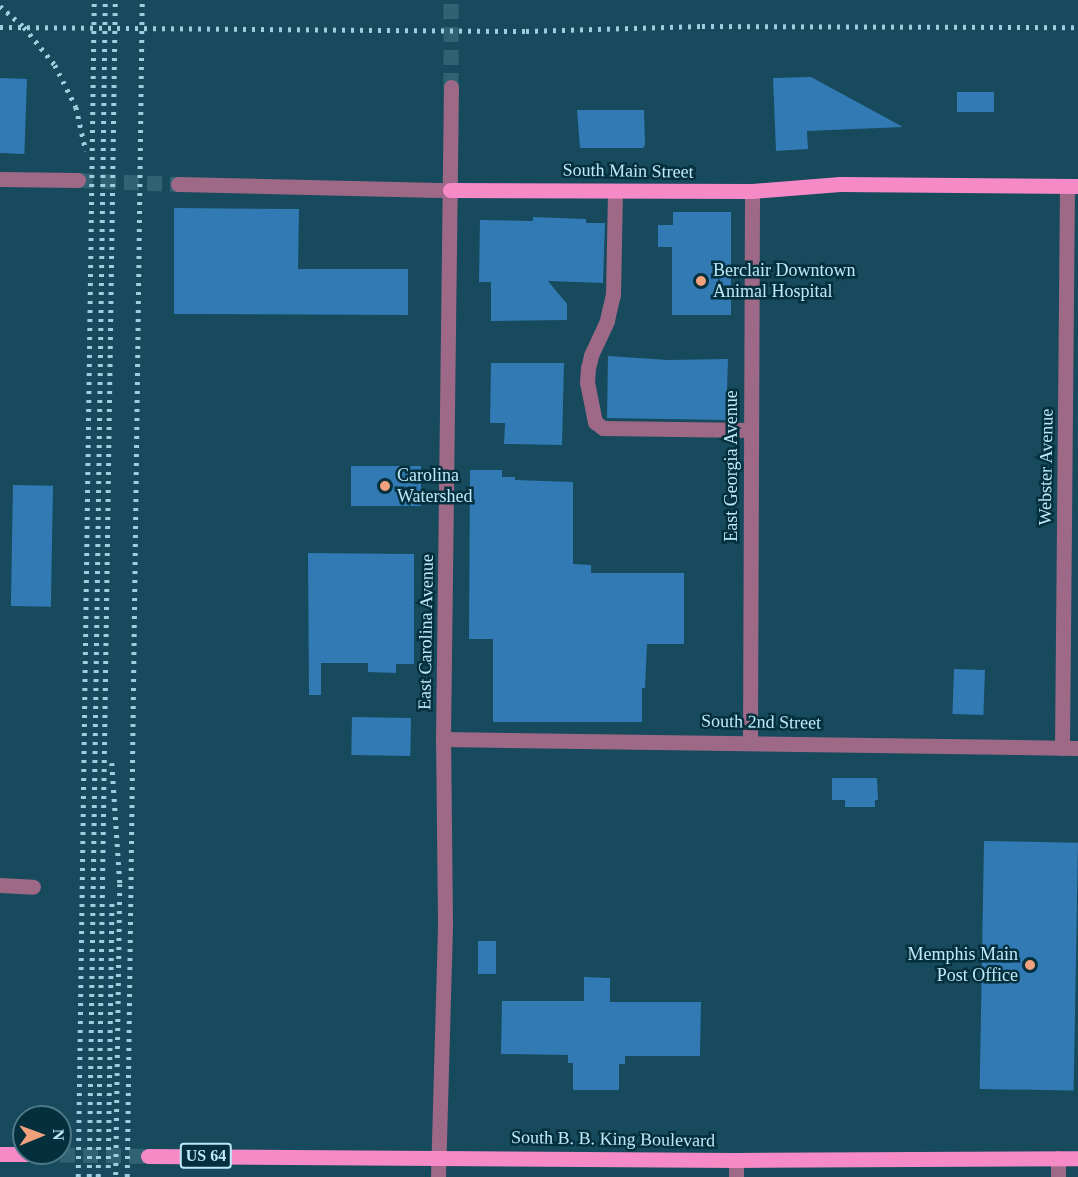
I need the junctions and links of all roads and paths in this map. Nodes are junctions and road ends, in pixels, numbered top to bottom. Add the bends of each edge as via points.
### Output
1 (451, 87) tunnel mouth
2 (0, 179) edge
3 (78, 180) tunnel mouth
4 (178, 184) tunnel mouth
5 (1073, 186) edge
6 (450, 190) junction
7 (615, 191) junction
8 (752, 191) junction
9 (750, 430) junction
10 (443, 739) junction
11 (750, 741) junction
12 (1070, 748) edge
13 (0, 885) edge
14 (33, 886) dead end
15 (148, 1156) tunnel mouth
16 (439, 1157) junction
17 (1058, 1158) junction
18 (1078, 1158) edge
19 (736, 1160) junction
20 (438, 1177) edge
21 (736, 1177) edge
22 (1058, 1177) edge

1 - 6 street, East Carolina Avenue
2 - 3 street
4 - 6 street, South Main Street
5 - 8 main road, South Main Street via 840,184
5 - 12 street, Webster Avenue
6 - 7 main road, South Main Street
6 - 10 street, East Carolina Avenue
7 - 8 main road, South Main Street
7 - 9 street via 613,294 607,321 591,356 587,382 595,422 603,428
8 - 9 street, East Georgia Avenue
9 - 11 street, East Georgia Avenue
10 - 11 street, South 2nd Street
10 - 16 street, East Carolina Avenue via 445,923
11 - 12 street, South 2nd Street
13 - 14 street
15 - 16 main road, South B. B. King Boulevard / US 64
16 - 19 main road, South B. B. King Boulevard / US 64
16 - 20 street, East Carolina Avenue
17 - 18 main road, South B. B. King Boulevard / US 64
17 - 19 main road, South B. B. King Boulevard / US 64
17 - 22 street
19 - 21 street

